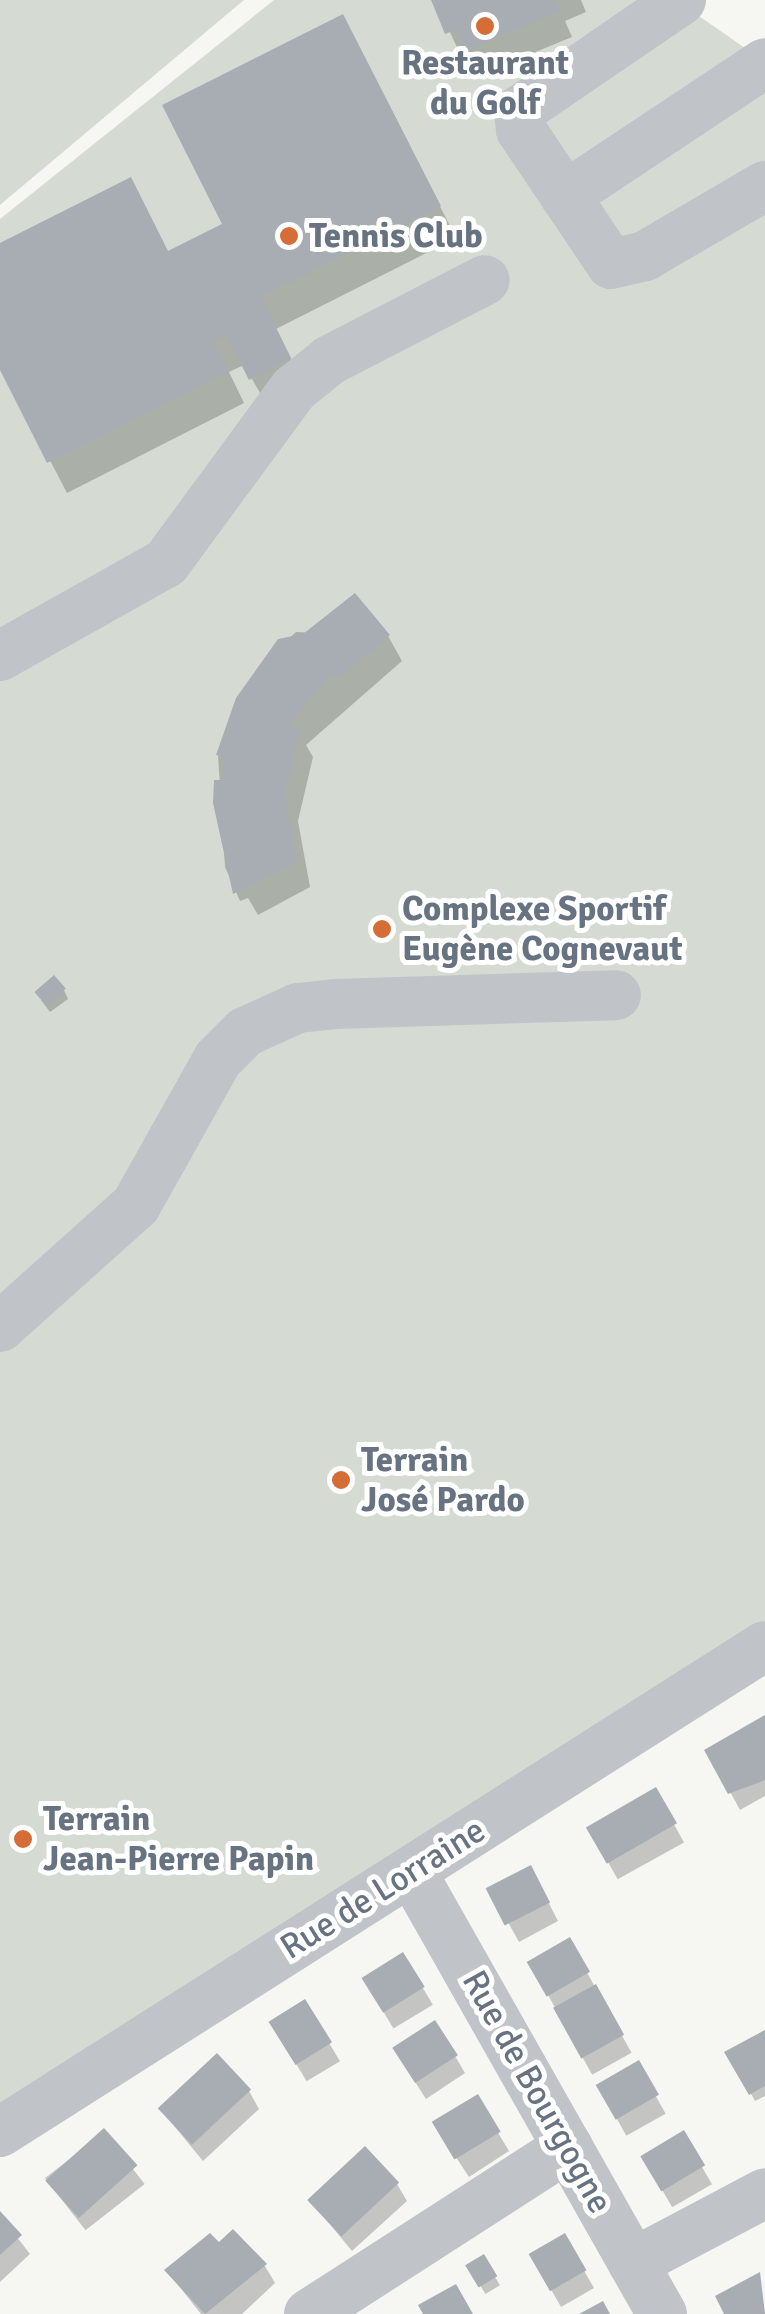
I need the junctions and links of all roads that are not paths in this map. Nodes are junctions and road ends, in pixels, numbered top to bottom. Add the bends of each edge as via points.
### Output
1 (681, 0) edge
2 (765, 63) edge
3 (765, 186) edge
4 (564, 196) junction
5 (485, 280) dead end
6 (0, 656) edge
7 (616, 994) dead end
8 (0, 1328) edge
9 (765, 1646) edge
10 (411, 1871) junction
11 (0, 2132) edge
12 (568, 2147) junction
13 (765, 2193) edge
14 (633, 2263) junction
15 (309, 2314) edge
16 (662, 2314) edge

1 - 4 street via 520,111 521,130
2 - 4 street
3 - 4 street via 644,256 611,264
5 - 6 street via 330,360 294,388 166,563
7 - 8 street via 335,1004 298,1008 245,1032 218,1059 136,1205
9 - 10 street, Rue de Lorraine
10 - 11 street, Rue de Lorraine
10 - 12 street, Rue de Bourgogne
12 - 14 street, Rue de Bourgogne
12 - 15 street
13 - 14 street
14 - 16 street, Rue de Bourgogne

